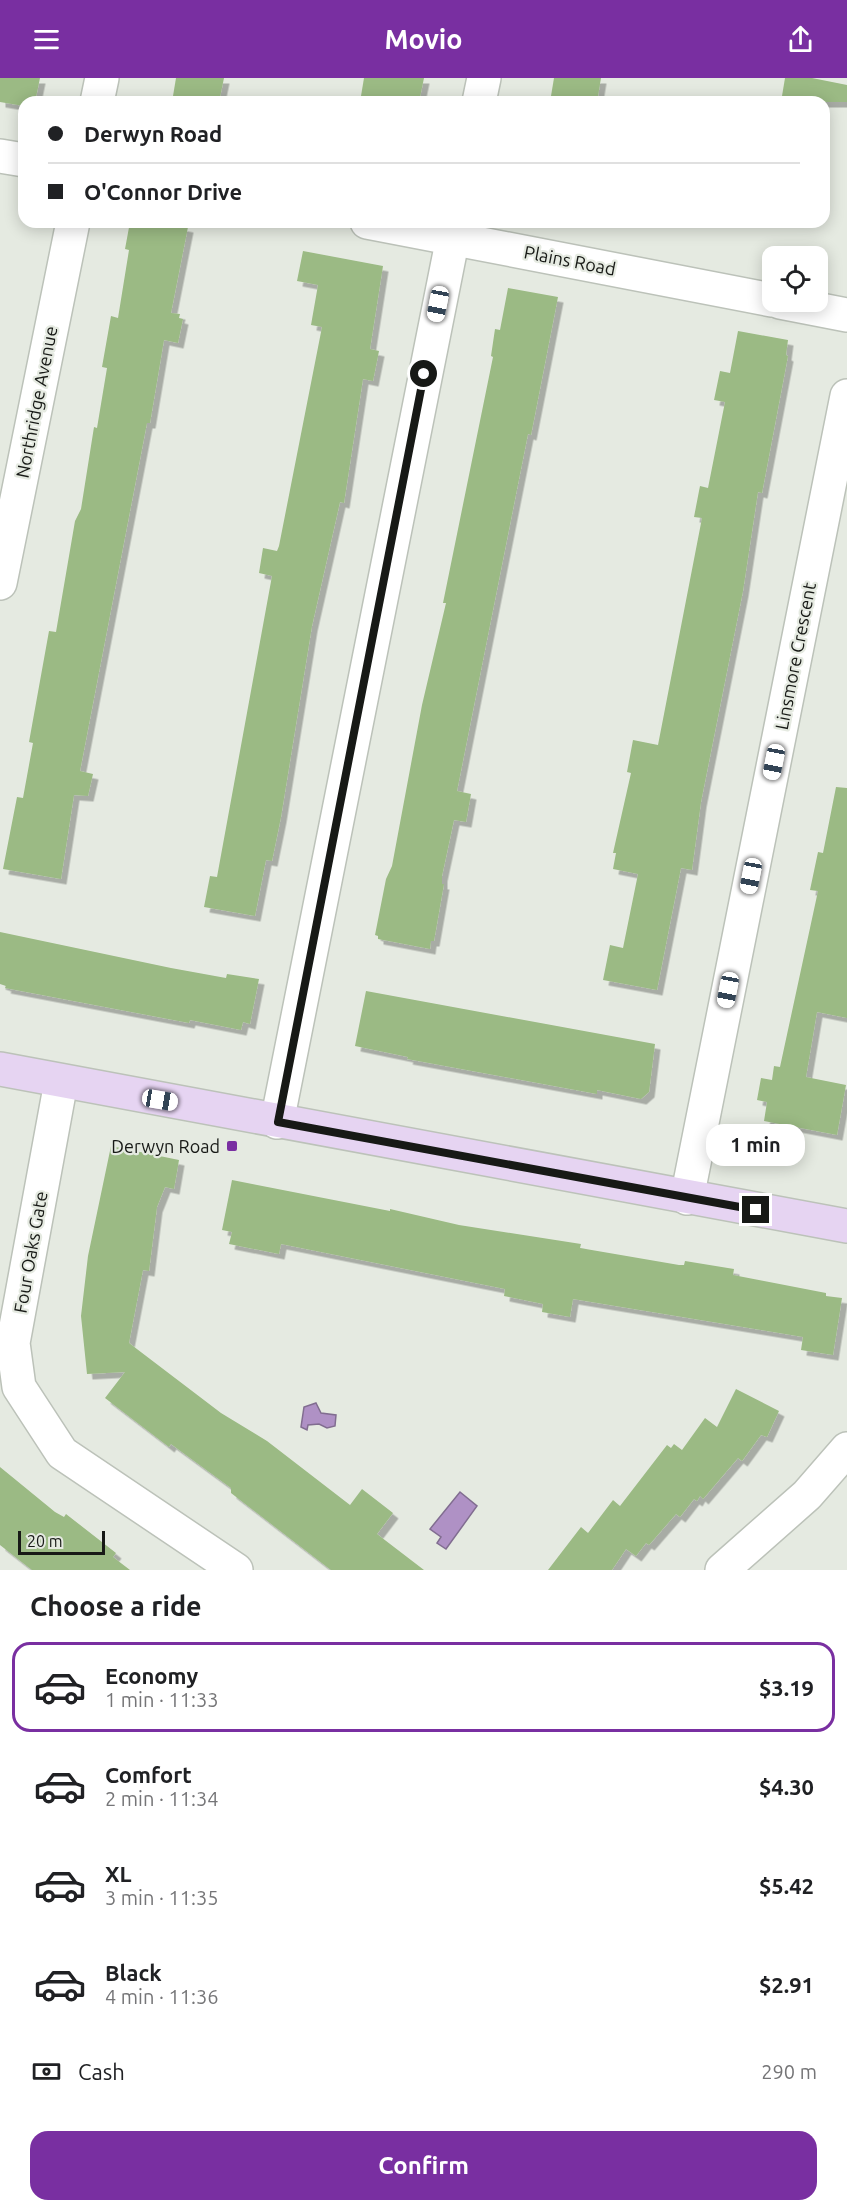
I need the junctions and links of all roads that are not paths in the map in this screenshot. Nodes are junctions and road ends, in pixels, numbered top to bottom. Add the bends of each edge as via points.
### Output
1 (102, 78) edge
2 (484, 78) edge
3 (98, 96) edge
4 (480, 96) edge
5 (0, 156) edge
6 (18, 159) edge
7 (72, 228) edge
8 (432, 228) edge
9 (454, 230) edge
10 (762, 298) edge
11 (828, 311) edge
12 (847, 315) edge
13 (847, 396) edge
14 (0, 582) edge
15 (0, 1070) edge
16 (61, 1082) junction
17 (278, 1122) junction
18 (687, 1198) junction
19 (847, 1226) edge
20 (847, 1449) edge
21 (236, 1570) edge
22 (722, 1570) edge

1 - 3 street
2 - 4 street
5 - 6 street
7 - 14 street, Northridge Avenue
8 - 9 street, Plains Road
9 - 10 street, Plains Road
9 - 17 street
11 - 12 street
13 - 18 street, Linsmore Crescent
15 - 16 main road
16 - 17 main road
16 - 21 street, Four Oaks Gate via 13,1342 19,1387 62,1453
17 - 18 main road
18 - 19 main road
20 - 22 street via 807,1495

